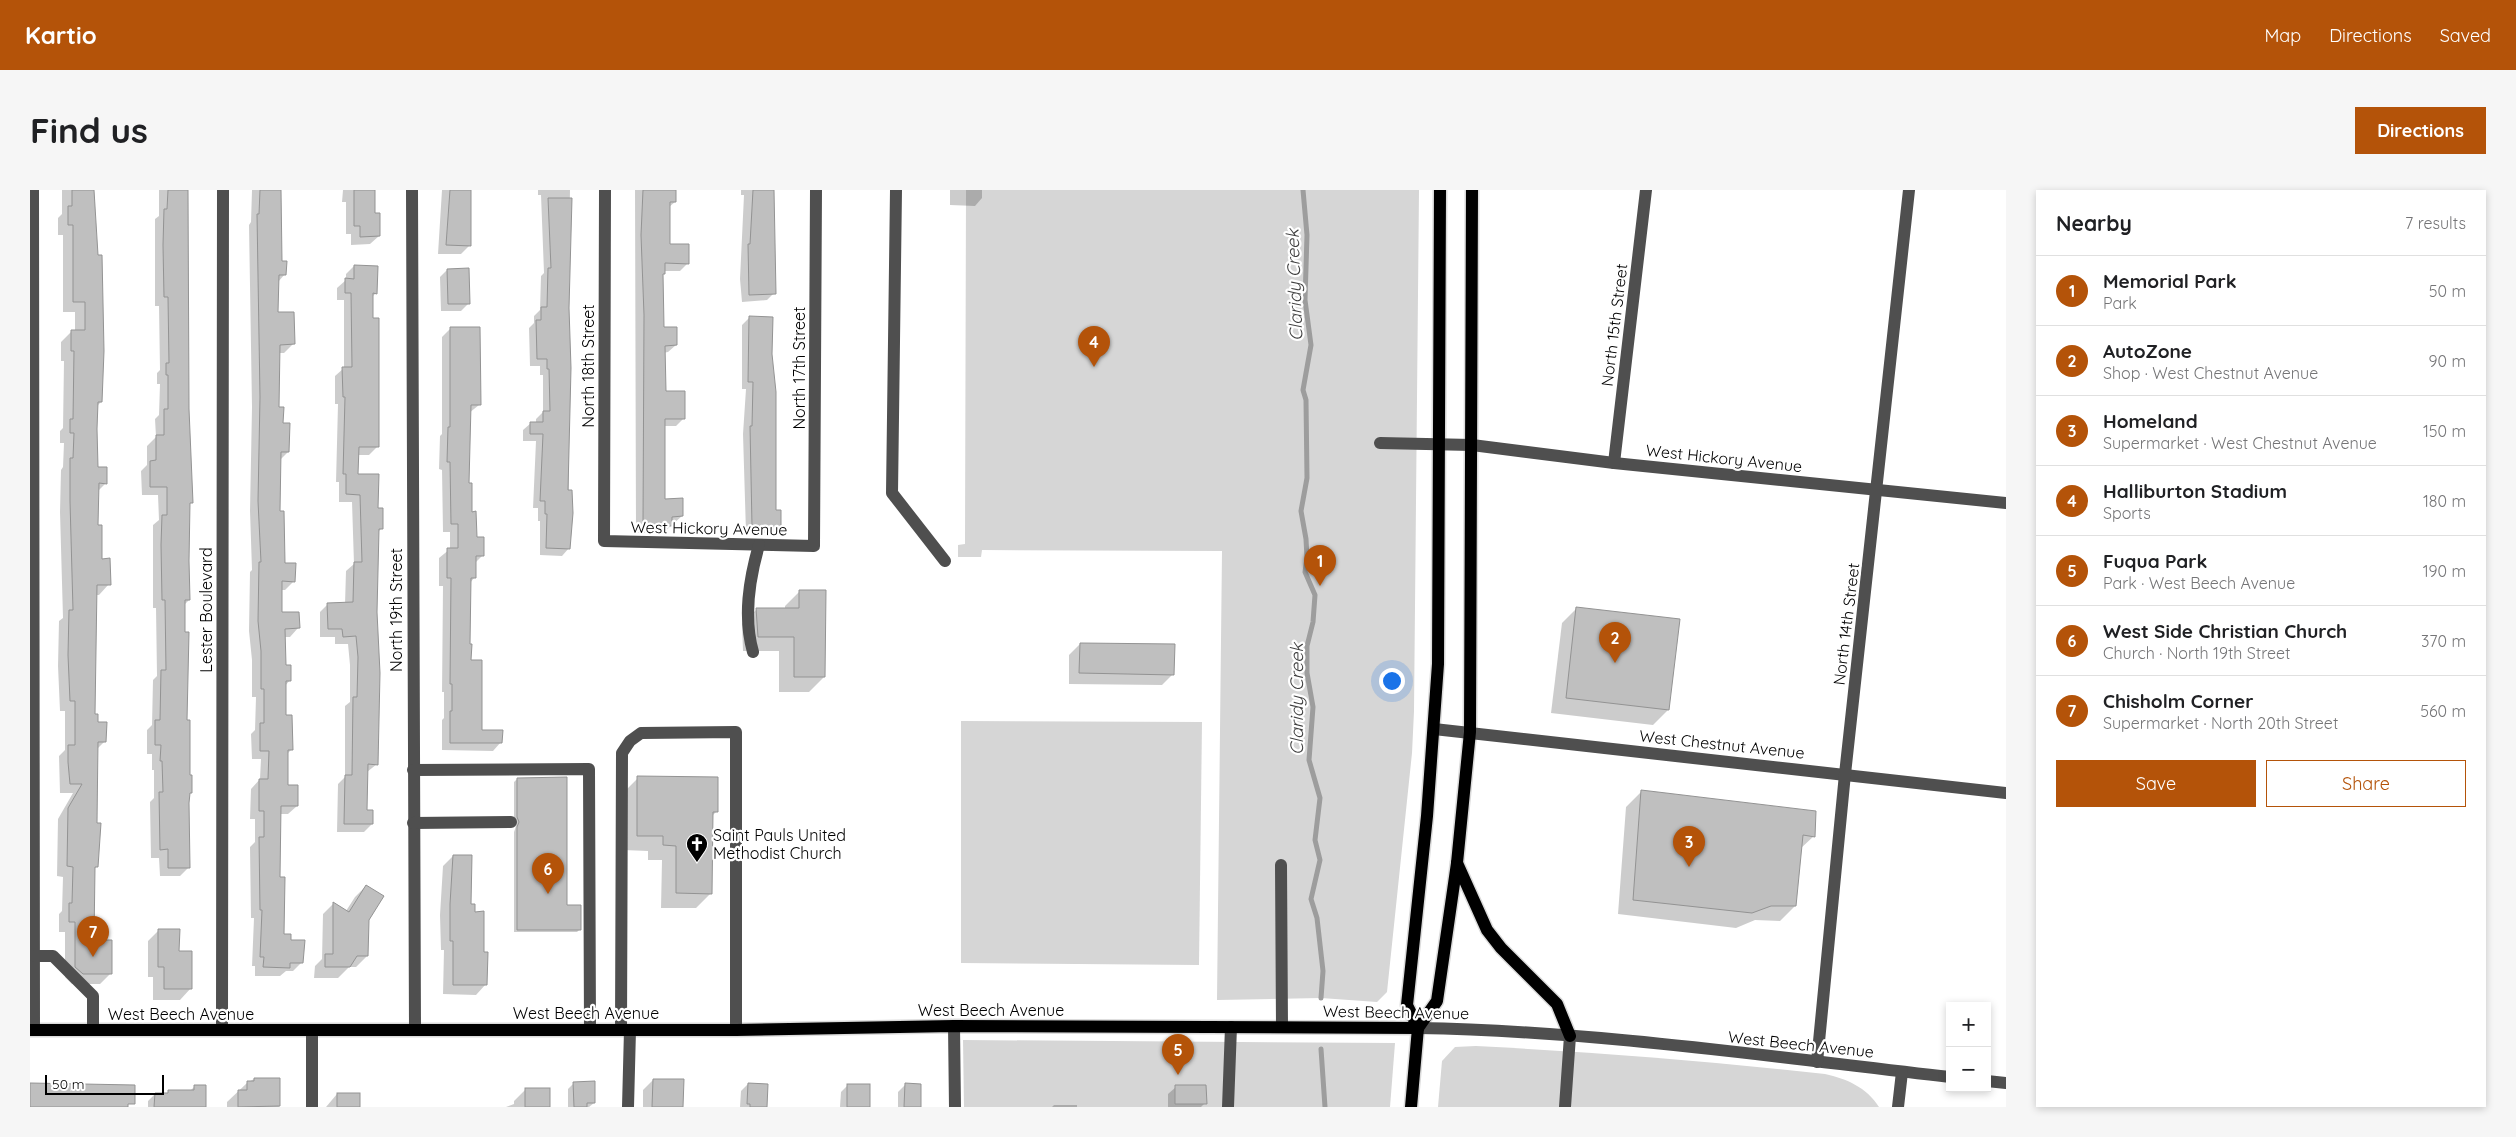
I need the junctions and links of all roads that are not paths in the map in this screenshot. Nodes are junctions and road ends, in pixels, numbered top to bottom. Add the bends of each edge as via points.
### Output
1 (33, 190) edge
2 (223, 190) edge
3 (412, 190) edge
4 (605, 190) edge
5 (816, 190) edge
6 (896, 190) edge
7 (1440, 190) edge
8 (1472, 190) edge
9 (1646, 190) edge
10 (1909, 190) edge
11 (1380, 444) dead end
12 (1438, 445) junction
13 (1472, 445) junction
14 (1614, 463) junction
15 (1878, 489) junction
16 (2006, 503) edge
17 (604, 541) joint
18 (759, 545) junction
19 (814, 546) joint
20 (945, 561) dead end
21 (753, 652) dead end
22 (1434, 729) junction
23 (1470, 732) junction
24 (413, 770) junction
25 (1845, 774) junction
26 (2006, 793) edge
27 (511, 822) dead end
28 (414, 823) junction
29 (1457, 862) junction
30 (1281, 865) dead end
31 (34, 956) junction
32 (954, 1026) junction
33 (1231, 1027) junction
34 (1282, 1028) junction
35 (1418, 1028) junction
36 (32, 1030) edge
37 (93, 1030) junction
38 (222, 1030) junction
39 (312, 1030) junction
40 (414, 1030) junction
41 (590, 1030) junction
42 (625, 1030) junction
43 (736, 1030) junction
44 (1570, 1036) junction
45 (1817, 1062) junction
46 (1902, 1072) junction
47 (1946, 1077) edge
48 (1991, 1081) edge
49 (2006, 1083) edge
50 (312, 1107) edge
51 (628, 1107) edge
52 (955, 1107) edge
53 (1228, 1107) edge
54 (1411, 1107) edge
55 (1565, 1107) edge
56 (1898, 1107) edge

1 - 31 street
2 - 38 street, Lester Boulevard
3 - 24 street, North 19th Street
4 - 17 street, North 18th Street
5 - 19 street, North 17th Street
6 - 20 street via 892,493
7 - 12 main road
8 - 13 main road
9 - 14 street, North 15th Street
10 - 15 street, North 14th Street
11 - 12 street, West Hickory Avenue
12 - 13 street, West Hickory Avenue
12 - 22 main road via 1438,664
13 - 14 street, West Hickory Avenue
13 - 23 main road
14 - 15 street, West Hickory Avenue
15 - 16 street, West Hickory Avenue
15 - 25 street, North 14th Street
17 - 18 street, West Hickory Avenue
18 - 19 street, West Hickory Avenue
18 - 21 street via 748,601
22 - 23 street, West Chestnut Avenue
22 - 35 main road via 1408,1005
23 - 25 street, West Chestnut Avenue
23 - 29 main road
24 - 28 street, North 19th Street
24 - 41 street via 589,769
25 - 26 street, West Chestnut Avenue
25 - 45 street, North 14th Street
27 - 28 street
28 - 40 street, North 19th Street
29 - 35 main road via 1437,1001
29 - 44 main road via 1488,930 1500,948 1557,1004
30 - 34 street
31 - 36 street
31 - 37 street via 53,956 93,996
32 - 33 main road, West Beech Avenue
32 - 43 main road, West Beech Avenue
32 - 52 street
33 - 34 main road, West Beech Avenue
33 - 53 street
34 - 35 main road, West Beech Avenue
35 - 44 street, West Beech Avenue
35 - 54 main road
36 - 37 main road, West Beech Avenue
37 - 38 main road, West Beech Avenue
38 - 39 main road, West Beech Avenue
39 - 40 main road, West Beech Avenue
39 - 50 street
40 - 41 main road, West Beech Avenue
41 - 42 main road, West Beech Avenue
42 - 43 main road, West Beech Avenue
42 - 43 street via 622,753 630,741 642,733 736,732
42 - 51 street
44 - 45 street, West Beech Avenue
44 - 55 street
45 - 46 street, West Beech Avenue
46 - 47 street, West Beech Avenue
46 - 56 street
48 - 49 street

